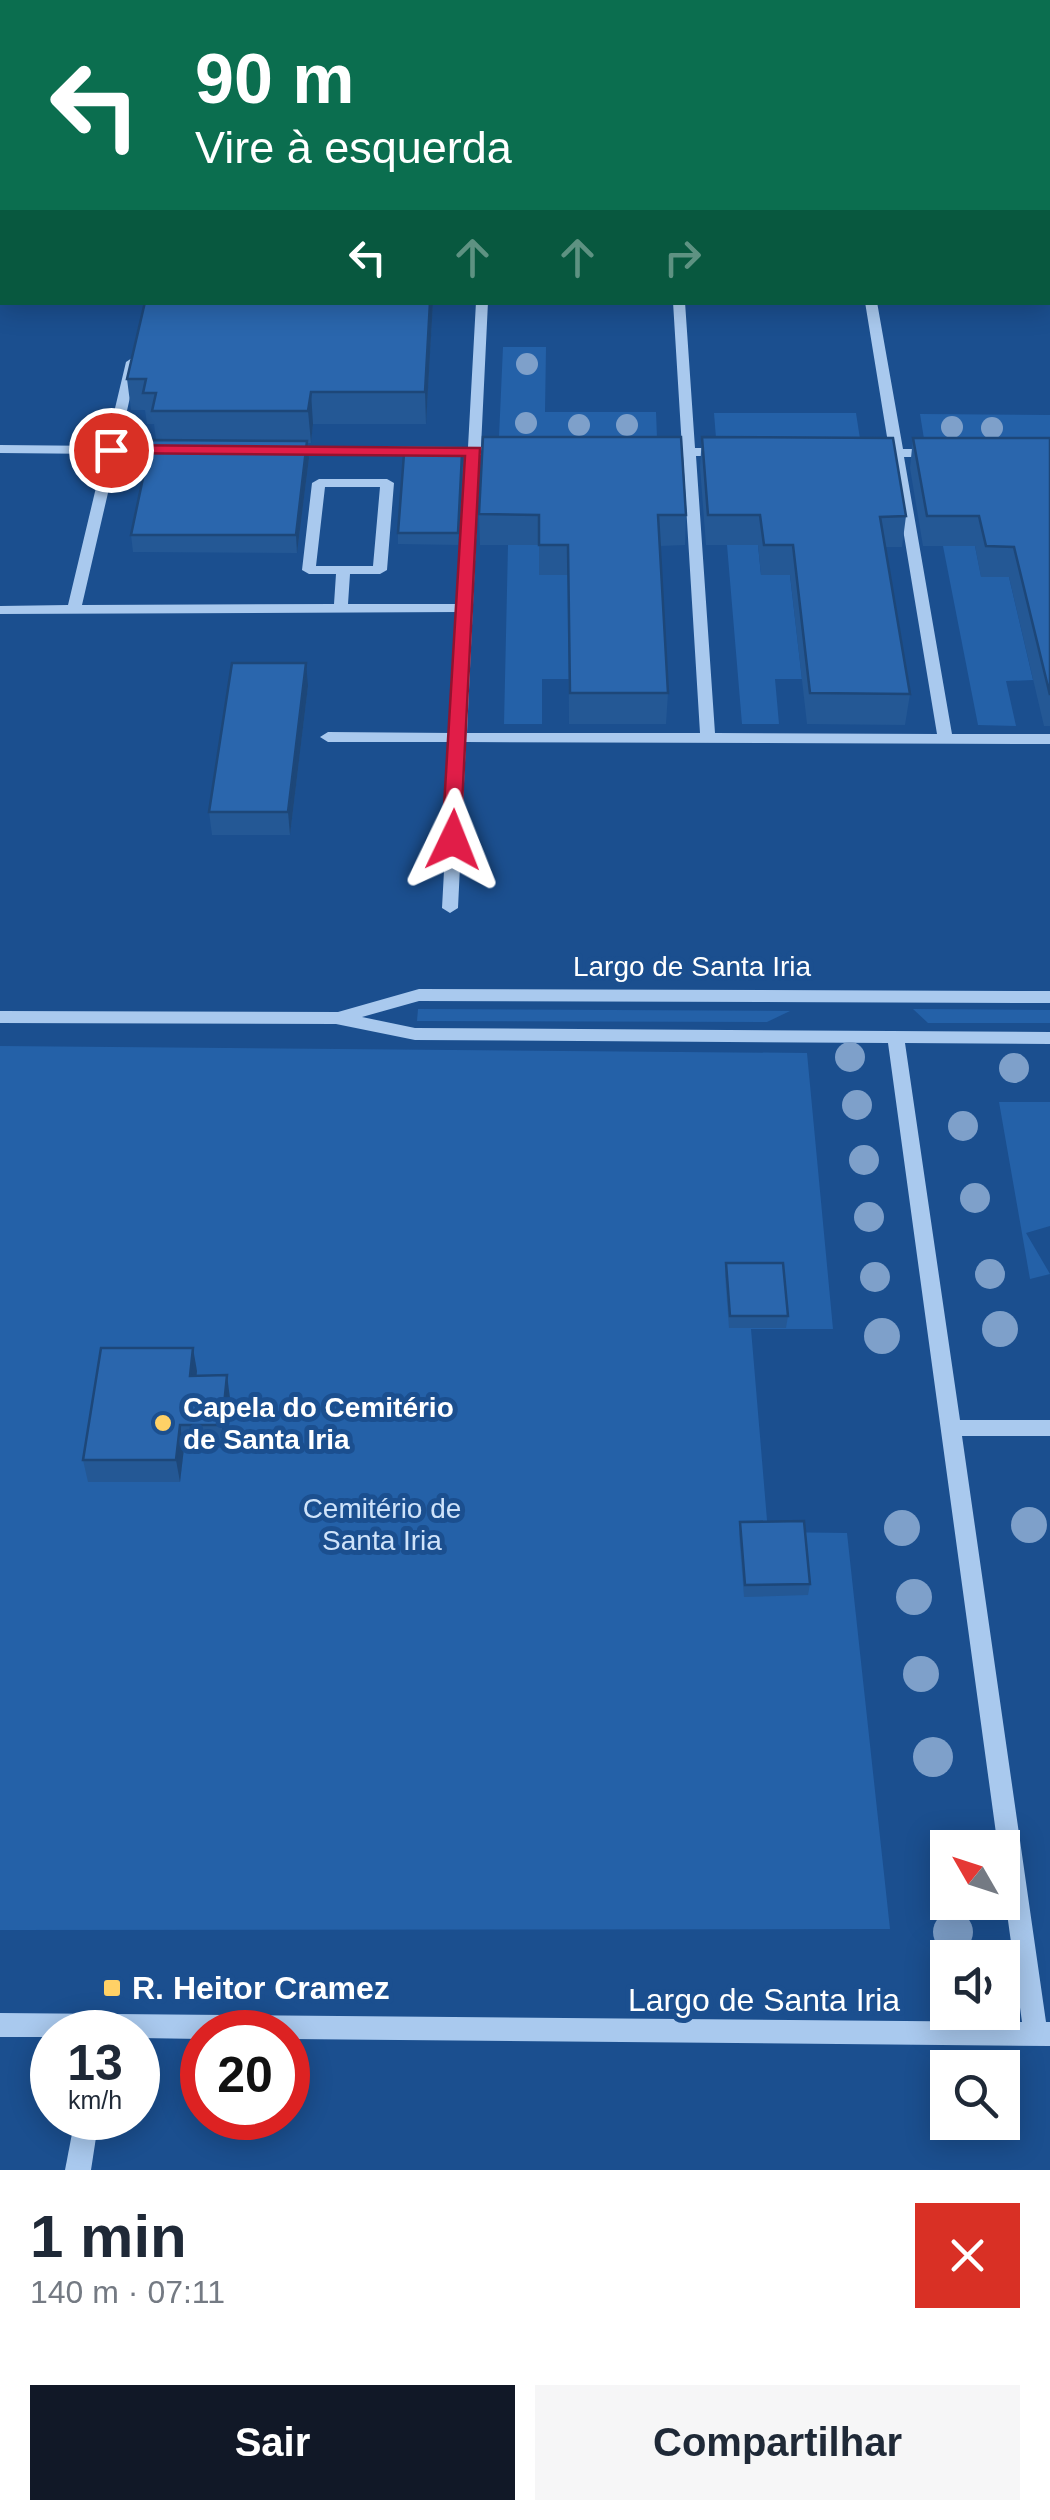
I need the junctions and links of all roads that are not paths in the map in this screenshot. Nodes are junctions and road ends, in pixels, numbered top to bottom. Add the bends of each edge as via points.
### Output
1 (482, 305) edge
2 (679, 305) edge
3 (872, 305) edge
4 (137, 339) edge
5 (0, 450) edge
6 (111, 450) junction
7 (186, 450) edge
8 (262, 450) edge
9 (355, 450) junction
10 (474, 451) junction
11 (513, 452) edge
12 (650, 452) edge
13 (689, 452) junction
14 (746, 452) edge
15 (859, 453) edge
16 (897, 453) junction
17 (954, 453) edge
18 (352, 482) junction
19 (344, 570) junction
20 (340, 608) junction
21 (465, 608) junction
22 (74, 609) junction
23 (0, 610) edge
24 (328, 737) dead end
25 (457, 738) junction
26 (708, 738) junction
27 (944, 738) junction
28 (1050, 738) edge
29 (450, 908) dead end
30 (1050, 997) edge
31 (0, 1017) edge
32 (336, 1018) junction
33 (896, 1037) junction
34 (1050, 1038) edge
35 (951, 1428) junction
36 (1050, 1428) edge
37 (0, 2025) edge
38 (30, 2026) edge
39 (160, 2030) edge
40 (1043, 2034) edge
41 (84, 2140) edge
42 (78, 2170) edge

1 - 10 street
2 - 13 street
3 - 16 street
4 - 6 street
5 - 6 street
6 - 7 street
6 - 22 street
8 - 9 street
9 - 10 street
9 - 18 street
10 - 11 street
10 - 21 street
12 - 13 street
13 - 14 street
13 - 26 street
15 - 16 street
16 - 17 street
16 - 27 street
18 - 19 street via 319,483 309,570
18 - 19 street via 388,483 380,570
19 - 20 street
20 - 21 street
20 - 22 street
21 - 25 street
22 - 23 street
24 - 25 street
25 - 26 street
25 - 29 street
26 - 27 street
27 - 28 street
30 - 32 street, Largo de Santa Iria via 418,995
31 - 32 street, Largo de Santa Iria
32 - 33 street, Largo de Santa Iria via 415,1034
33 - 34 street, Largo de Santa Iria
33 - 35 street, Largo de Santa Iria
35 - 36 street
35 - 40 street, Largo de Santa Iria
37 - 38 street, Largo de Santa Iria
39 - 40 street, Largo de Santa Iria
41 - 42 street

